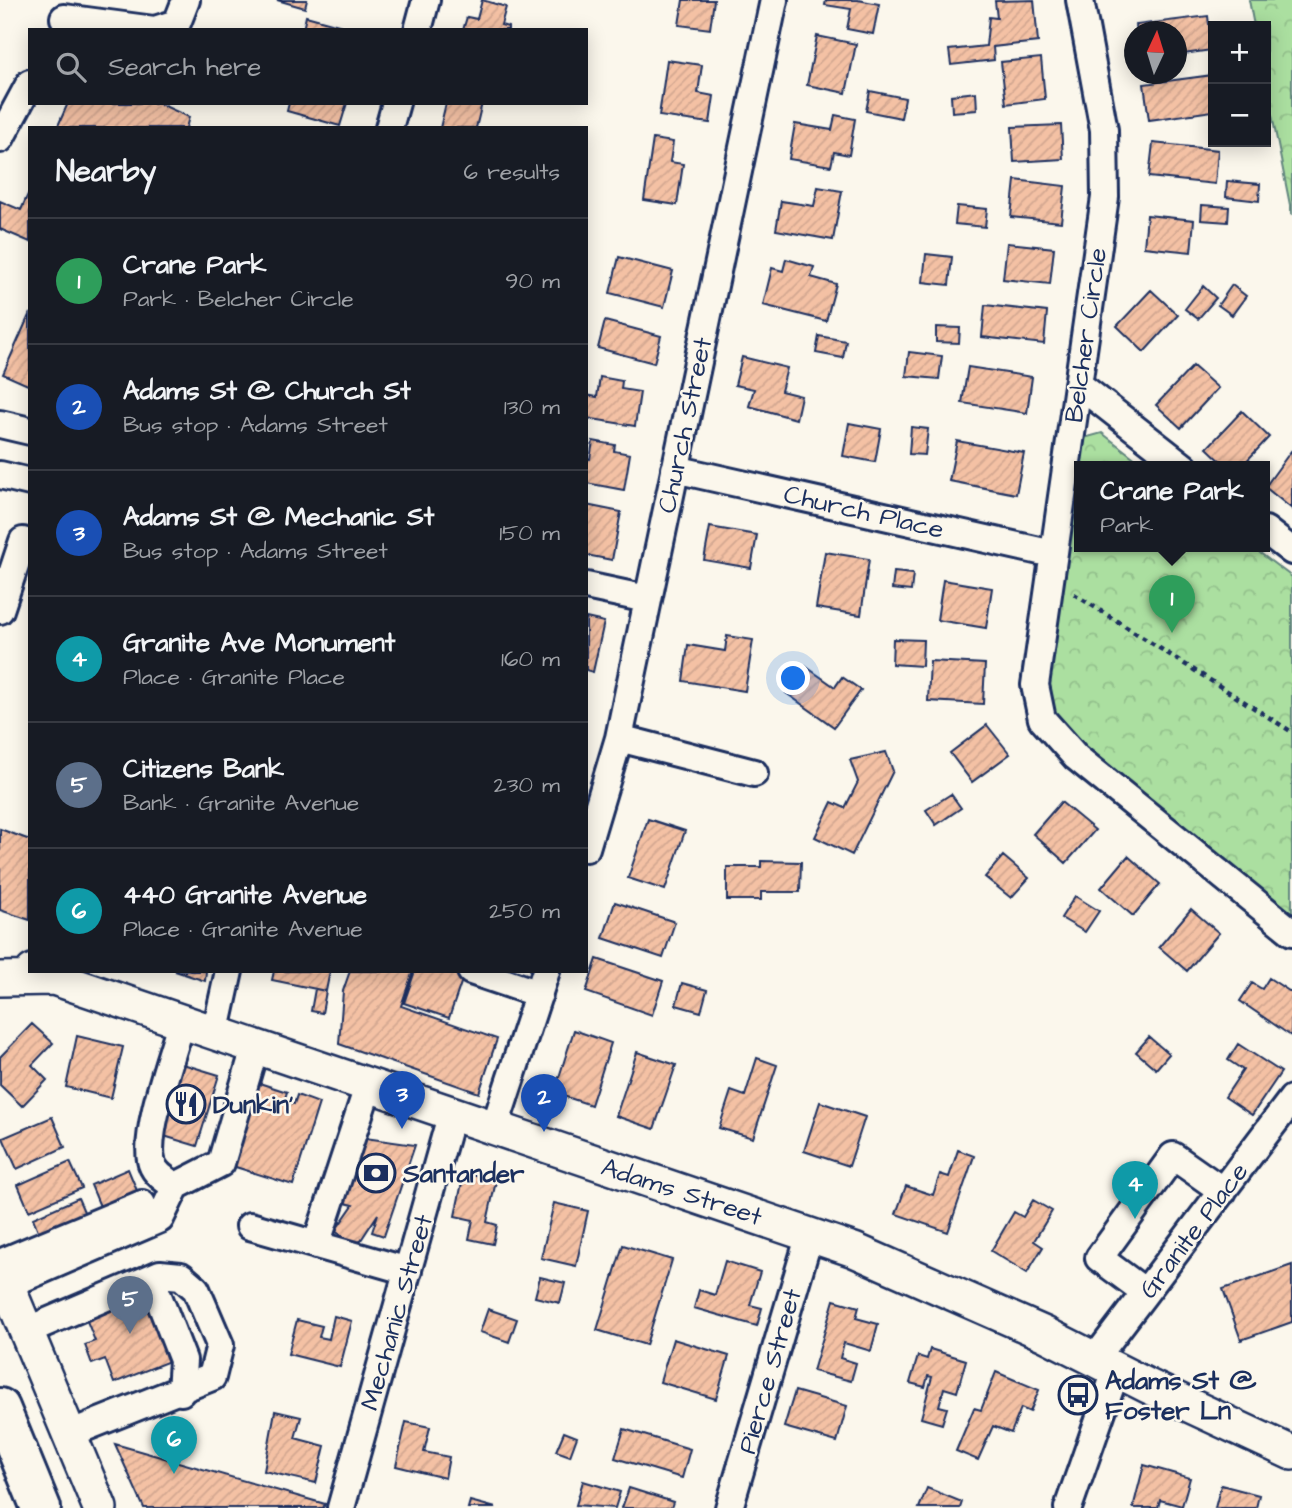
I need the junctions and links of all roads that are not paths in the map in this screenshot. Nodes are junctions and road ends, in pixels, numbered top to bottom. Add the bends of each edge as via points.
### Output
1 (186, 0) edge
2 (426, 0) edge
3 (774, 0) edge
4 (1080, 0) edge
5 (65, 16) edge
6 (141, 28) edge
7 (161, 28) edge
8 (419, 28) edge
9 (28, 87) edge
10 (395, 105) edge
11 (390, 126) edge
12 (0, 139) edge
13 (1078, 384) junction
14 (0, 424) edge
15 (28, 431) edge
16 (1176, 461) edge
17 (675, 469) junction
18 (0, 475) edge
19 (28, 482) edge
20 (1270, 534) edge
21 (17, 540) edge
22 (1292, 551) edge
23 (1051, 566) junction
24 (588, 586) edge
25 (648, 599) junction
26 (0, 610) edge
27 (619, 738) junction
28 (754, 773) dead end
29 (588, 841) edge
30 (1292, 932) edge
31 (0, 960) edge
32 (28, 970) edge
33 (38, 973) edge
34 (229, 973) edge
35 (483, 973) edge
36 (0, 979) edge
37 (542, 983) edge
38 (181, 1023) junction
39 (215, 1035) junction
40 (255, 1048) junction
41 (368, 1087) junction
42 (1292, 1099) edge
43 (452, 1116) junction
44 (494, 1129) junction
45 (176, 1186) junction
46 (1223, 1191) junction
47 (142, 1205) dead end
48 (250, 1226) dead end
49 (810, 1234) junction
50 (316, 1245) junction
51 (408, 1271) junction
52 (2, 1272) edge
53 (151, 1278) junction
54 (1145, 1292) junction
55 (26, 1331) junction
56 (1105, 1365) junction
57 (181, 1392) junction
58 (0, 1408) edge
59 (69, 1434) junction
60 (1292, 1453) edge
61 (0, 1466) edge
62 (17, 1508) edge
63 (41, 1508) edge
64 (100, 1508) edge
65 (341, 1508) edge
66 (729, 1508) edge
67 (1068, 1508) edge

1 - 7 street via 177,23
2 - 8 street
3 - 17 street, Church Street
4 - 13 street, Belcher Circle via 1106,165
5 - 6 street
9 - 12 street
10 - 11 street
13 - 16 street
13 - 23 street, Belcher Circle
14 - 15 street
17 - 23 street, Church Place
17 - 25 street, Church Street
18 - 19 street
20 - 22 street
21 - 26 street
23 - 30 street, Belcher Circle via 1035,685 1042,719 1076,757
24 - 25 street
25 - 27 street, Church Street
27 - 28 street
27 - 29 street, Church Street
31 - 32 main road, Adams Street
33 - 36 main road, Adams Street
33 - 38 main road, Adams Street
34 - 39 street
35 - 37 street
37 - 44 street
38 - 39 main road, Adams Street
38 - 45 street via 150,1141 151,1163
39 - 40 main road, Adams Street
40 - 41 main road, Adams Street
40 - 45 street via 220,1163
41 - 43 main road, Adams Street
41 - 50 street
42 - 46 street, Granite Place
43 - 44 main road, Adams Street
43 - 51 street, Mechanic Street
44 - 49 main road, Adams Street
45 - 52 street via 160,1219 58,1263
46 - 54 street, Granite Place
46 - 54 street via 1173,1156 1100,1258
47 - 52 street
48 - 50 street
49 - 56 main road, Adams Street via 1045,1334
49 - 66 street, Pierce Street
50 - 51 street
51 - 65 street, Mechanic Street
52 - 55 main road
53 - 55 street
53 - 57 street via 183,1360
53 - 57 street via 181,1276 196,1289 220,1345 212,1377
54 - 56 street, Granite Place
55 - 59 main road
56 - 60 main road, Adams Street
56 - 67 street, Granite Place
57 - 59 street
58 - 63 highway
59 - 64 main road
61 - 62 highway

